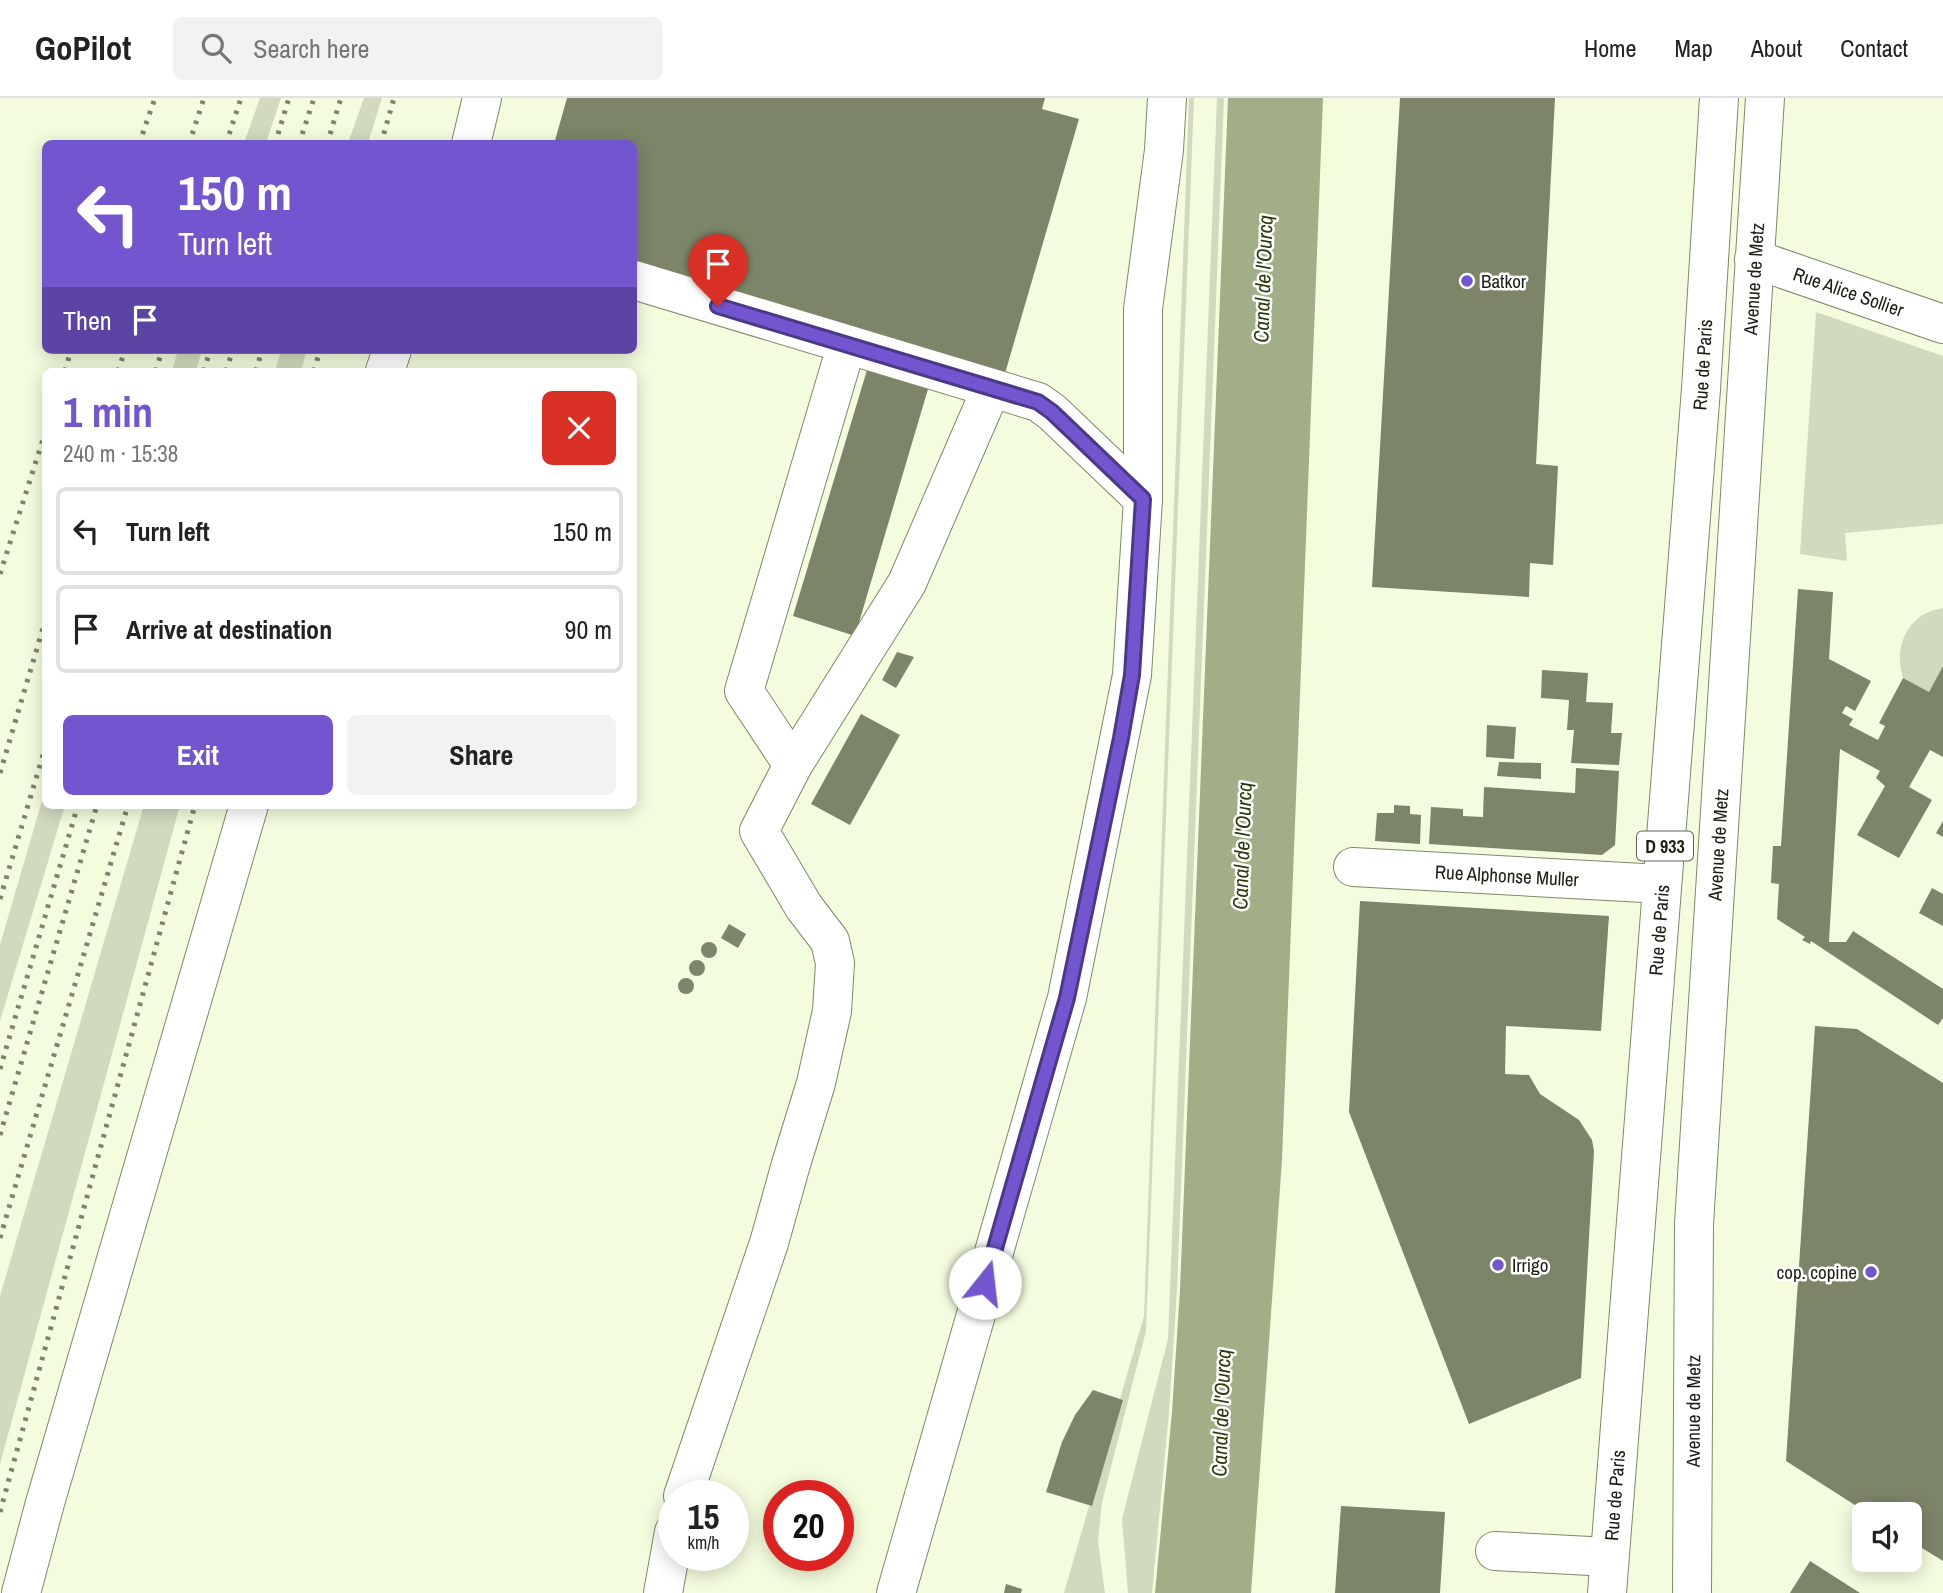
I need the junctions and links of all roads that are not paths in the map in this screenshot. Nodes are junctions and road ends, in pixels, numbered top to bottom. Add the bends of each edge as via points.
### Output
1 (482, 98) edge
2 (1167, 98) edge
3 (1719, 98) edge
4 (1765, 98) edge
5 (472, 140) edge
6 (1754, 259) junction
7 (637, 281) edge
8 (1943, 324) edge
9 (843, 358) dead end
10 (991, 389) junction
11 (1143, 499) junction
12 (793, 765) junction
13 (247, 809) edge
14 (1353, 867) dead end
15 (1662, 884) junction
16 (688, 1480) edge
17 (1495, 1551) dead end
18 (667, 1571) edge
19 (1608, 1575) edge
20 (22, 1593) edge
21 (663, 1593) edge
22 (895, 1593) edge
23 (1692, 1593) edge

1 - 5 main road
2 - 11 main road via 1143,309
3 - 15 main road, Rue de Paris / D 933
4 - 6 main road, Avenue de Metz / D 933
6 - 8 main road, Rue Alice Sollier
6 - 23 main road, Avenue de Metz / D 933 via 1694,1224
7 - 10 main road
9 - 12 main road via 744,691
10 - 11 main road via 1048,409
10 - 12 main road via 907,583
11 - 22 main road via 1132,675 1067,998
12 - 16 main road via 759,831 830,941 835,963 832,1011 769,1243
13 - 20 main road
14 - 15 main road, Rue Alphonse Muller
15 - 19 main road, Rue de Paris / D 933
17 - 19 main road
18 - 21 main road

